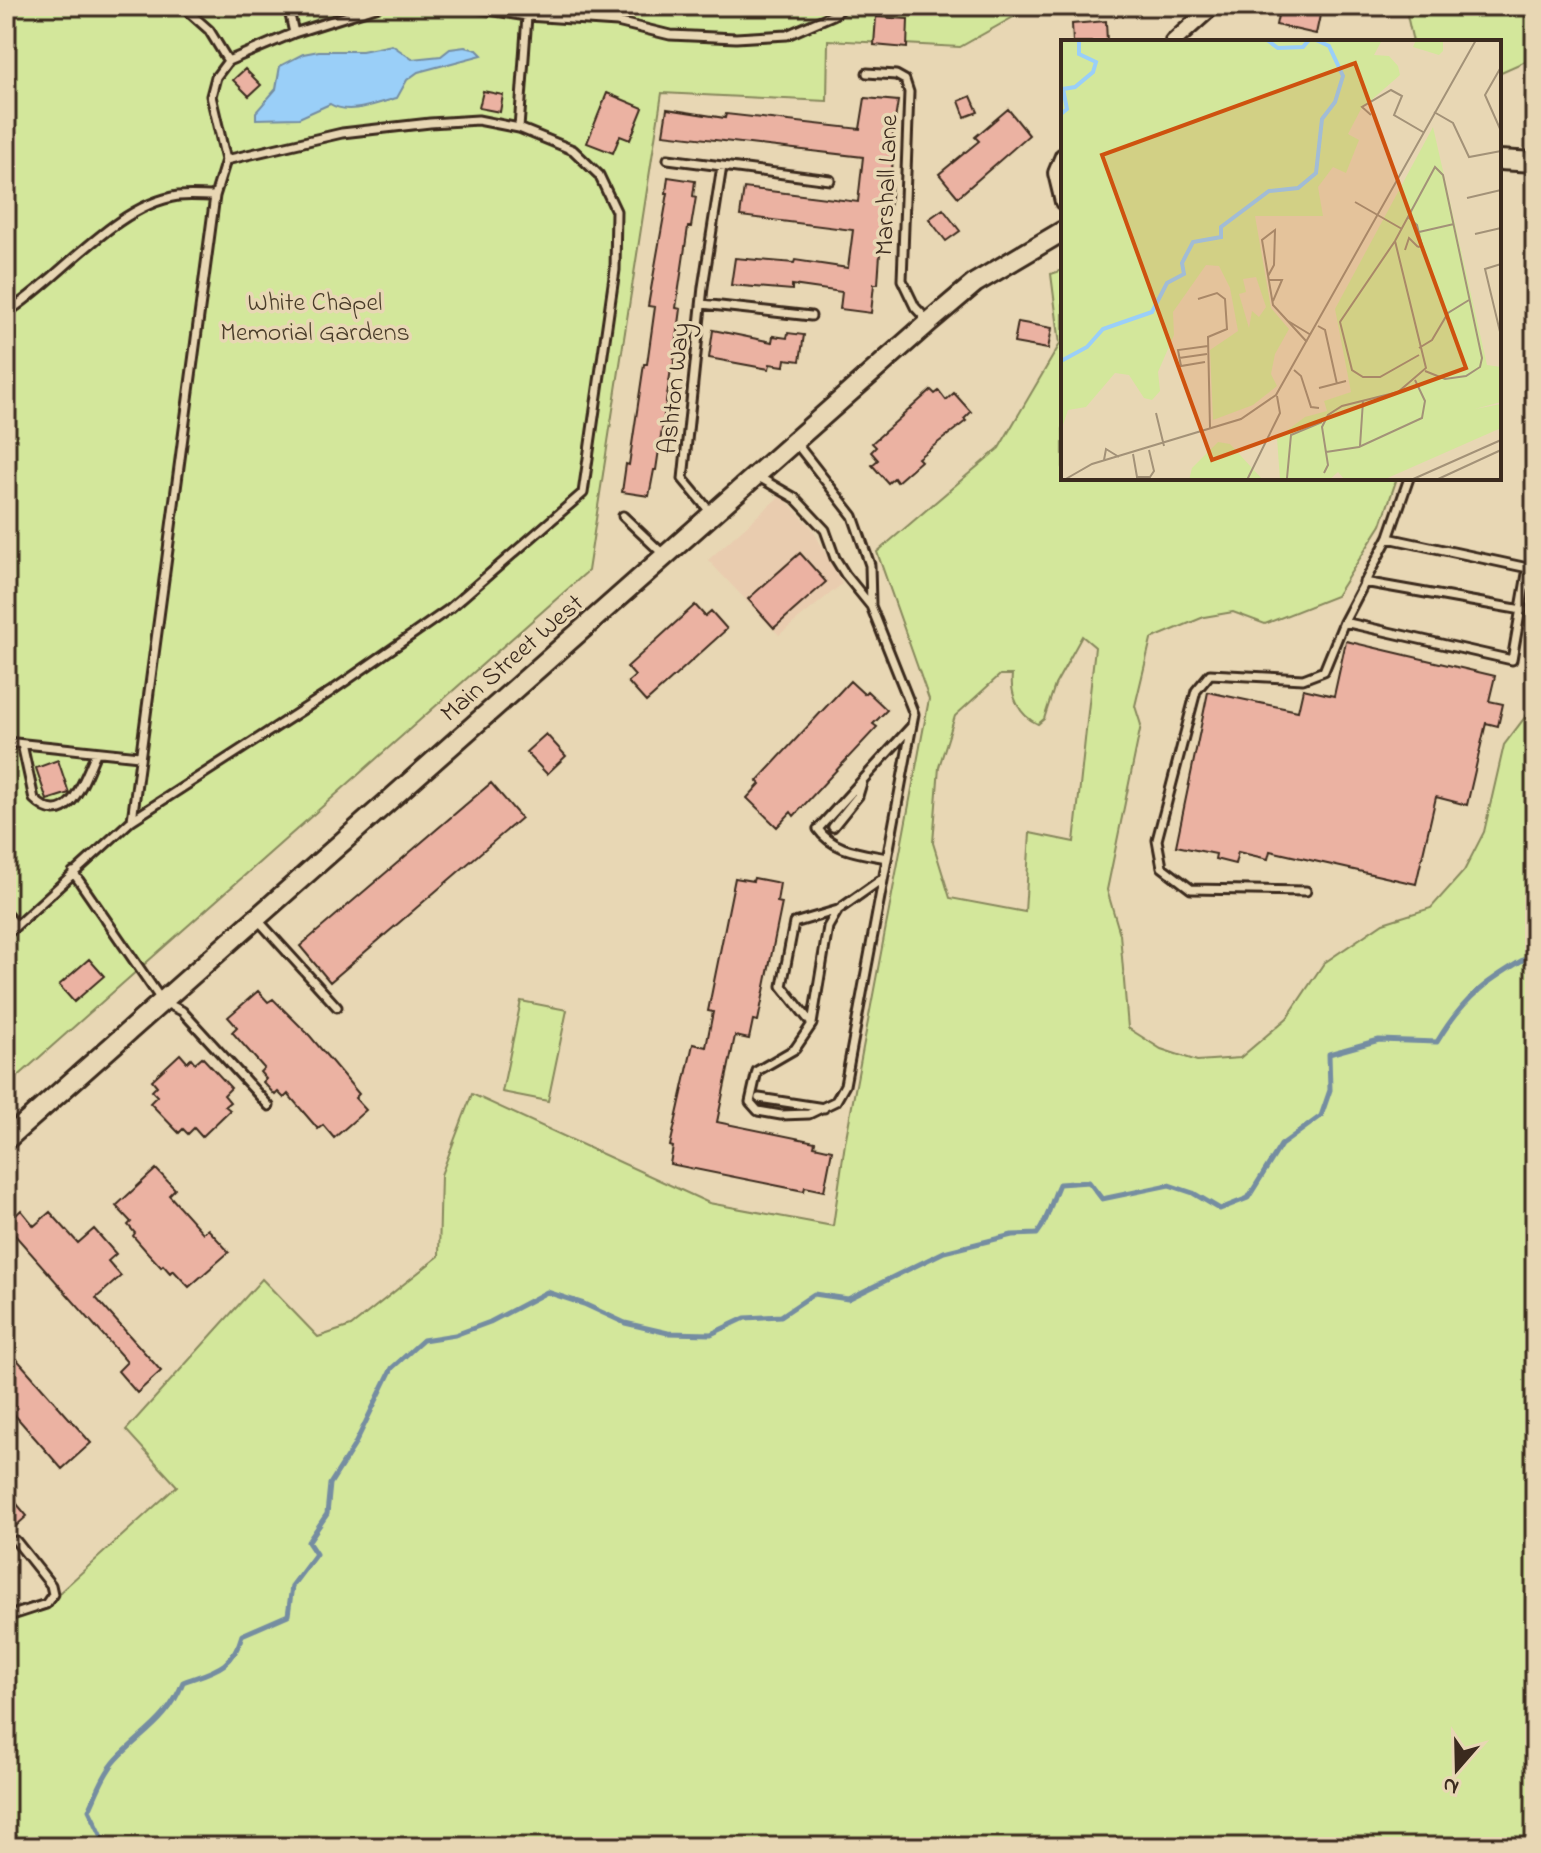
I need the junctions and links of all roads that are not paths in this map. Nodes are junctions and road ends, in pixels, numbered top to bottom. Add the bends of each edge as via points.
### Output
1 (182, 6) edge
2 (288, 6) edge
3 (379, 6) edge
4 (462, 6) edge
5 (618, 6) edge
6 (845, 6) edge
7 (1213, 6) edge
8 (527, 16) junction
9 (617, 22) junction
10 (294, 33) junction
11 (1175, 40) edge
12 (228, 61) junction
13 (867, 73) dead end
14 (519, 128) junction
15 (668, 159) dead end
16 (226, 160) junction
17 (1501, 160) edge
18 (1061, 161) edge
19 (1535, 162) edge
20 (722, 166) junction
21 (830, 180) dead end
22 (1061, 194) edge
23 (215, 196) junction
24 (1061, 232) edge
25 (702, 304) junction
26 (6, 313) edge
27 (811, 316) dead end
28 (929, 322) junction
29 (795, 441) junction
30 (755, 475) junction
31 (1408, 480) edge
32 (712, 514) junction
33 (623, 516) dead end
34 (1389, 536) junction
35 (665, 556) junction
36 (1364, 582) junction
37 (871, 606) junction
38 (1522, 610) junction
39 (1344, 622) junction
40 (911, 727) junction
41 (6, 742) edge
42 (22, 744) junction
43 (96, 753) junction
44 (139, 756) junction
45 (863, 780) junction
46 (132, 820) junction
47 (833, 827) dead end
48 (886, 858) junction
49 (73, 872) junction
50 (882, 879) junction
51 (1306, 891) dead end
52 (838, 910) junction
53 (6, 914) edge
54 (256, 918) junction
55 (16, 925) junction
56 (6, 935) edge
57 (162, 1001) junction
58 (337, 1007) dead end
59 (812, 1024) junction
60 (759, 1098) dead end
61 (269, 1106) dead end
62 (826, 1108) junction
63 (6, 1140) edge
64 (16, 1541) dead end
65 (6, 1617) edge

1 - 12 lane via 209,30
2 - 10 lane
3 - 10 lane
4 - 8 lane
5 - 9 lane
6 - 9 lane via 787,35 670,35
7 - 11 street
8 - 9 lane
8 - 14 lane
10 - 12 lane
12 - 16 lane via 211,96
13 - 28 lane, Marshall Lane via 896,75 905,80 909,92 902,280
14 - 16 lane via 478,120 430,123 342,133
14 - 46 lane via 573,150 599,175 616,211 615,270 583,493 449,609
15 - 20 lane
16 - 23 lane
17 - 19 main road
18 - 22 street via 1056,173
20 - 21 lane
20 - 25 lane, Ashton Way
23 - 26 lane via 176,196 128,214
23 - 44 lane
24 - 28 main road, Main Street West via 975,283
25 - 27 lane
25 - 32 lane, Ashton Way via 683,479
28 - 29 main road, Main Street West
29 - 30 main road, Main Street West
29 - 37 lane via 853,516 870,565
30 - 32 main road, Main Street West
30 - 37 lane via 795,498 825,530 835,558
31 - 34 lane
32 - 35 main road, Main Street West
33 - 35 lane
34 - 36 lane
34 - 38 lane via 1528,568
35 - 54 main road, Main Street West
36 - 38 lane
36 - 39 lane
37 - 40 lane via 914,714
38 - 39 lane via 1512,660
39 - 51 lane via 1324,671 1303,679 1210,674 1196,691 1157,840 1162,867 1191,889
40 - 45 lane
40 - 48 lane
41 - 42 lane
42 - 43 lane
42 - 43 lane via 34,799 52,809 74,801
43 - 44 lane
44 - 46 lane
45 - 47 lane via 858,796
45 - 48 lane via 818,829 827,841
46 - 49 lane
48 - 50 lane
49 - 55 lane
49 - 57 lane
50 - 52 lane
50 - 62 lane via 845,1085
52 - 59 lane via 828,927
52 - 59 lane via 794,923 782,986
53 - 55 lane
54 - 57 main road, Main Street West
54 - 58 lane
55 - 56 lane
57 - 61 lane via 182,1011
57 - 63 main road, Main Street West
59 - 62 lane via 795,1049 757,1071 750,1102 758,1111 781,1115
60 - 62 lane
64 - 65 lane via 53,1594 44,1605

